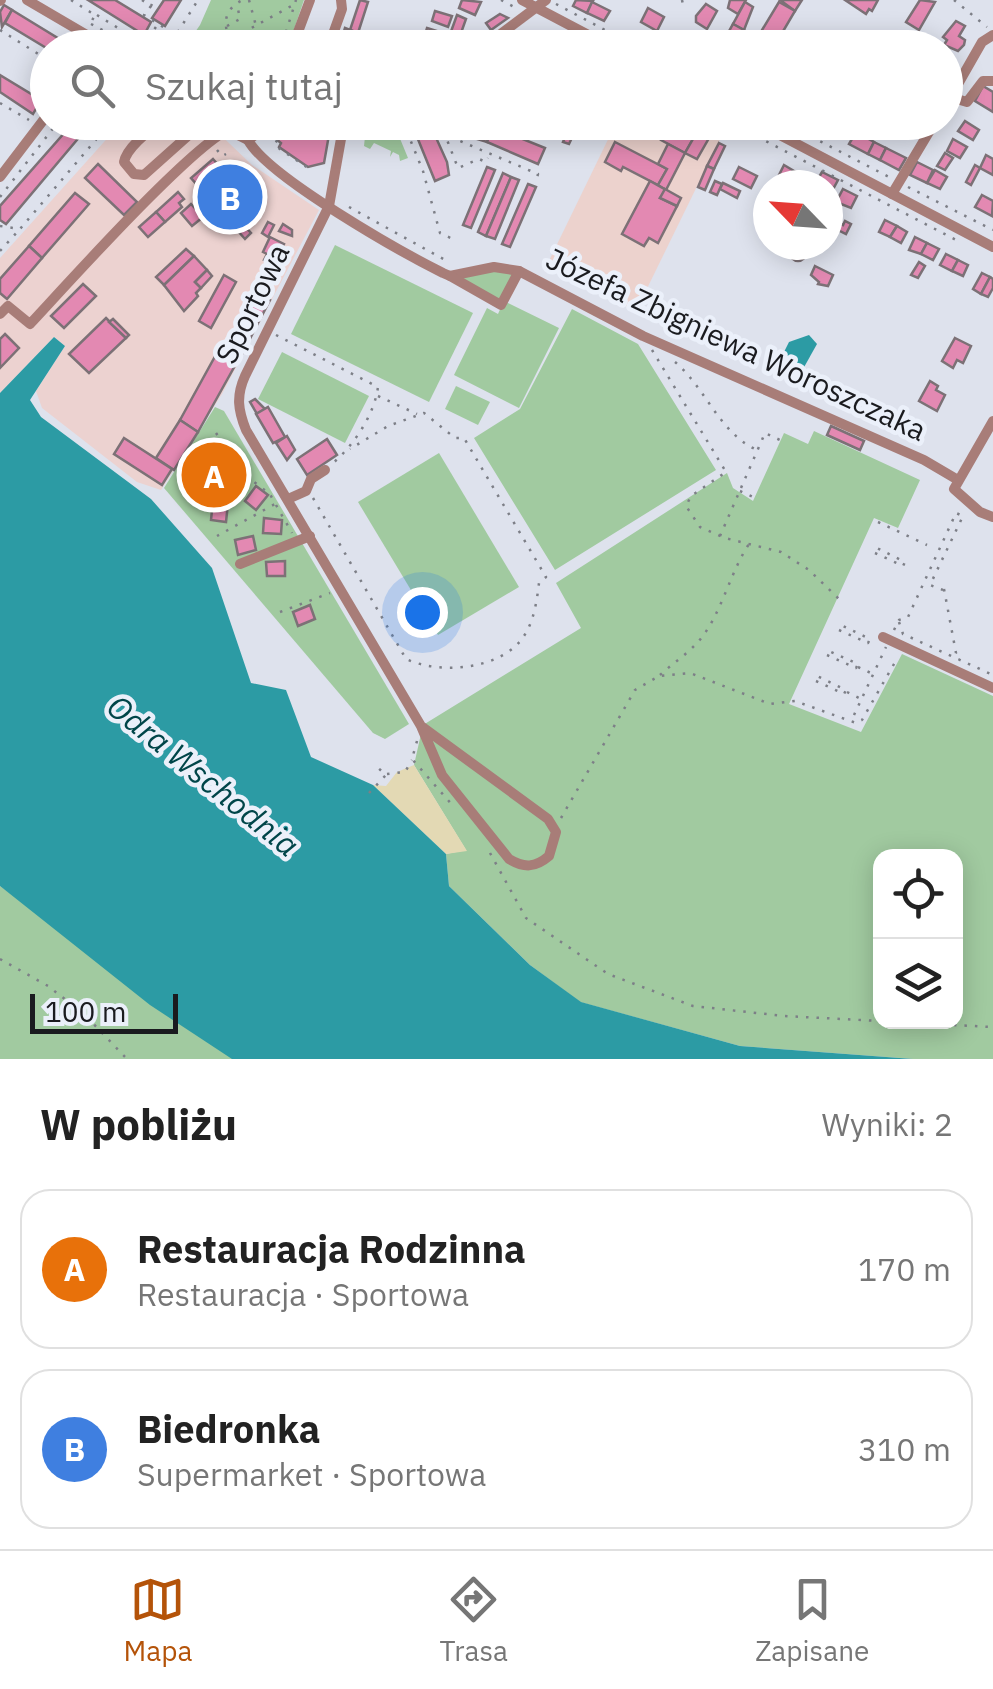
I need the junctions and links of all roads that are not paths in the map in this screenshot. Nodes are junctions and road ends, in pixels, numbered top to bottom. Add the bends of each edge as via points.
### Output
1 (27, 0) edge
2 (310, 0) edge
3 (340, 0) edge
4 (522, 0) edge
5 (544, 2) edge
6 (77, 30) edge
7 (299, 30) edge
8 (334, 30) edge
9 (506, 30) edge
10 (586, 30) edge
11 (993, 32) edge
12 (963, 75) edge
13 (993, 81) edge
14 (963, 102) edge
15 (30, 138) edge
16 (141, 140) edge
17 (182, 140) edge
18 (213, 140) edge
19 (248, 140) edge
20 (342, 140) edge
21 (789, 140) edge
22 (924, 140) edge
23 (0, 177) edge
24 (892, 194) junction
25 (334, 204) junction
26 (993, 246) edge
27 (519, 271) junction
28 (443, 278) junction
29 (0, 314) edge
30 (993, 422) edge
31 (325, 470) road end
32 (958, 480) junction
33 (288, 499) junction
34 (993, 517) edge
35 (310, 536) junction
36 (240, 564) dead end
37 (886, 639) road end
38 (993, 688) edge
39 (421, 726) junction

1 - 6 street
2 - 7 street
3 - 8 street
4 - 5 street
5 - 9 street
5 - 10 street
11 - 12 street
13 - 14 street via 983,81
15 - 23 street
16 - 17 street via 124,162 144,175
18 - 29 street via 30,324 8,306
19 - 25 street via 262,158
20 - 25 street
21 - 24 street
22 - 24 street
24 - 26 street
25 - 28 street
25 - 33 street, Sportowa via 238,397 246,430
27 - 28 street, Józefa Zbigniewa Woroszczaka via 494,267
27 - 28 street via 501,305
27 - 32 street, Józefa Zbigniewa Woroszczaka via 643,336
30 - 32 street
31 - 33 street
32 - 34 street via 954,489
33 - 35 street, Sportowa
35 - 36 street
35 - 39 street, Sportowa
37 - 38 street via 951,662
39 - 39 street, Sportowa via 442,775 510,859 522,866 543,861 556,828 548,819

